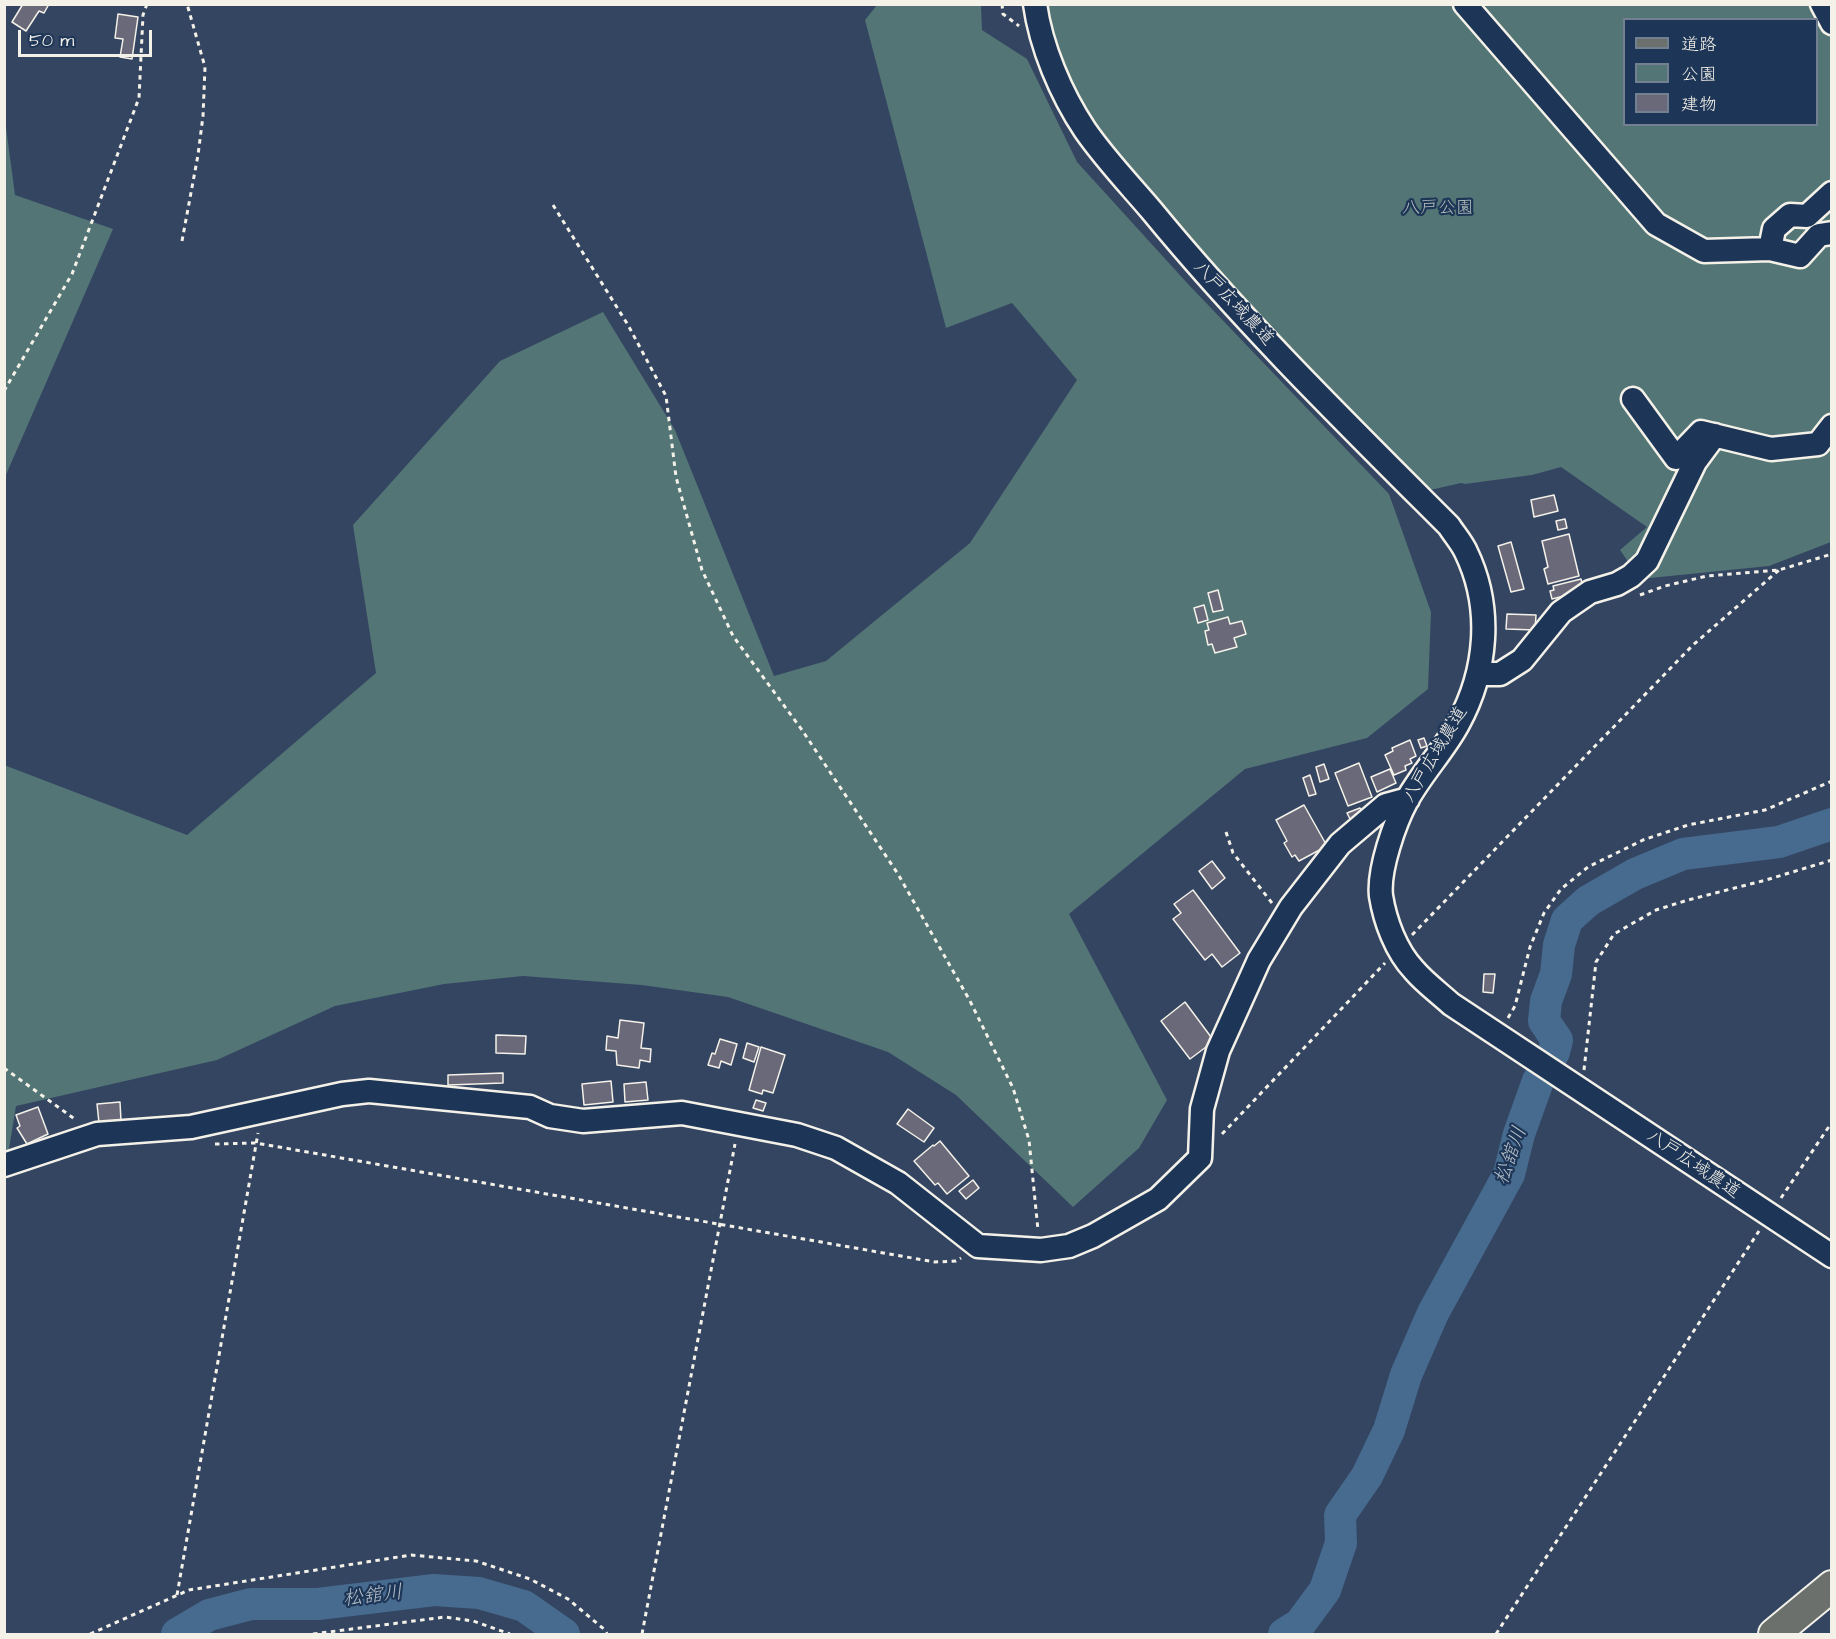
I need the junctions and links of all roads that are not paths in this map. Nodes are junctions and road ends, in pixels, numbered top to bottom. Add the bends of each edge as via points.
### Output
1 (1035, 4) edge
2 (1465, 4) edge
3 (1822, 4) edge
4 (1832, 23) edge
5 (1832, 193) edge
6 (1819, 228) edge
7 (1770, 249) junction
8 (1633, 399) dead end
9 (1832, 426) edge
10 (1715, 435) junction
11 (1479, 674) junction
12 (1408, 799) junction
13 (4, 1165) edge
14 (1832, 1256) edge
15 (1832, 1586) edge
16 (1774, 1635) edge

1 - 11 street, 八戸広域農道 via 1038,29 1057,78 1085,130 1184,251 1449,526 1466,552 1479,588 1484,638
2 - 7 street via 1656,224 1704,251
3 - 4 street
5 - 6 street
6 - 7 street via 1800,256
6 - 7 street via 1790,214 1774,229
8 - 10 street via 1676,458 1701,432
9 - 10 street via 1818,444 1771,449
10 - 11 street via 1695,462 1647,561 1631,576 1590,592 1562,612 1522,660 1500,674
11 - 12 street, 八戸広域農道 via 1458,724
12 - 13 street via 1386,805 1340,844 1259,960 1218,1051 1202,1109 1200,1158 1158,1199 1069,1246 1041,1250 978,1246 898,1183 836,1149 797,1135 682,1113 583,1121 550,1116 530,1107 369,1091 191,1127 97,1134
12 - 14 street, 八戸広域農道 via 1384,863 1381,894 1388,924 1414,970 1451,1004
15 - 16 main road

